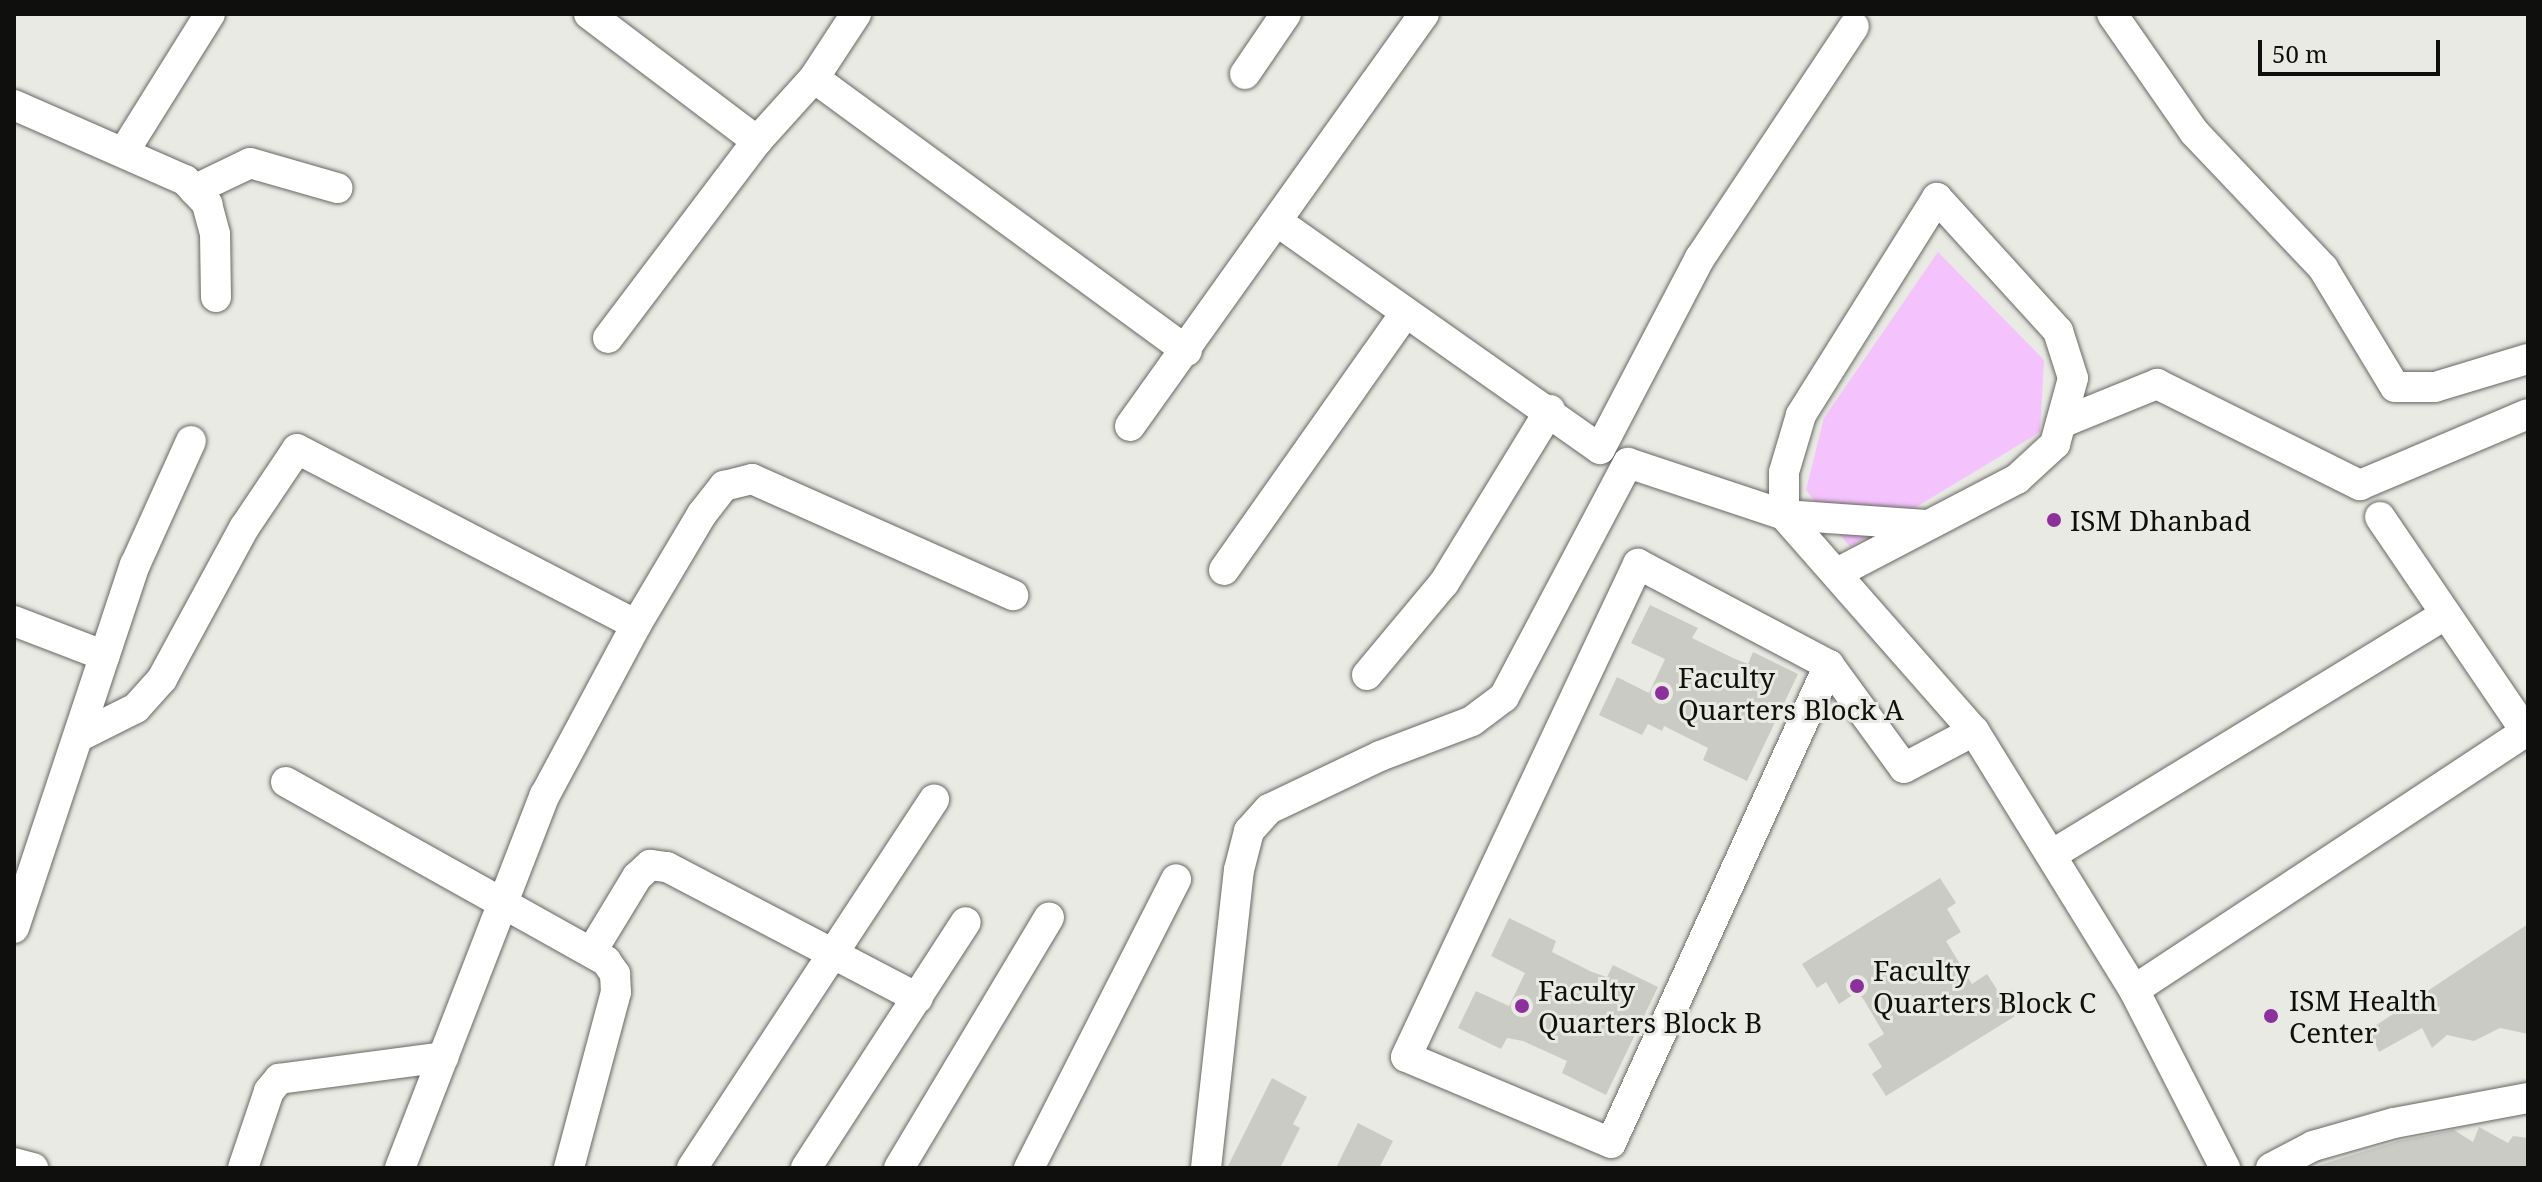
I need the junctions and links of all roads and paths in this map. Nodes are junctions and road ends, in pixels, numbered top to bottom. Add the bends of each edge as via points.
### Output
1 (210, 14) edge
2 (589, 14) edge
3 (856, 14) edge
4 (1286, 14) edge
5 (1424, 14) edge
6 (2112, 14) edge
7 (627, 24) edge
8 (1854, 26) dead end
9 (1245, 74) dead end
10 (814, 78) junction
11 (14, 105) edge
12 (757, 141) junction
13 (125, 150) junction
14 (337, 188) dead end
15 (194, 190) junction
16 (1278, 222) junction
17 (216, 297) dead end
18 (1405, 313) junction
19 (608, 338) dead end
20 (1187, 351) junction
21 (2528, 359) edge
22 (1550, 410) junction
23 (2528, 414) edge
24 (2061, 423) junction
25 (1130, 426) dead end
26 (191, 441) dead end
27 (1784, 515) junction
28 (2380, 517) dead end
29 (1926, 525) junction
30 (1224, 570) dead end
31 (1837, 573) junction
32 (1013, 595) dead end
33 (2444, 615) junction
34 (14, 621) edge
35 (636, 625) junction
36 (105, 656) junction
37 (1829, 665) junction
38 (1367, 675) dead end
39 (1974, 731) junction
40 (2527, 733) edge
41 (80, 736) junction
42 (286, 782) dead end
43 (934, 799) dead end
44 (2053, 854) junction
45 (1176, 879) dead end
46 (503, 904) junction
47 (1049, 917) dead end
48 (966, 922) dead end
49 (14, 928) edge
50 (592, 951) junction
51 (834, 951) junction
52 (2134, 990) junction
53 (918, 998) junction
54 (444, 1057) junction
55 (2528, 1098) edge
56 (14, 1163) edge
57 (33, 1168) edge
58 (243, 1168) edge
59 (400, 1168) edge
60 (569, 1168) edge
61 (692, 1168) edge
62 (806, 1168) edge
63 (899, 1168) edge
64 (1029, 1168) edge
65 (1206, 1168) edge
66 (2225, 1168) edge
67 (2271, 1168) edge

1 - 13 street
2 - 7 street
3 - 10 street
4 - 9 street
5 - 16 street
6 - 21 street via 2194,132 2323,268 2395,387 2435,387
7 - 12 street
8 - 22 street via 1700,258 1600,449
10 - 12 street
10 - 20 street
11 - 13 street
12 - 19 street
13 - 15 street
14 - 15 street via 250,163
15 - 17 street via 207,204 215,234
16 - 18 street
16 - 20 street
18 - 22 street
18 - 30 street
20 - 25 street
22 - 38 street via 1444,583
23 - 24 street via 2360,485 2157,384
24 - 27 street via 2073,378 2058,331 1937,198 1801,415 1784,472
24 - 29 street via 2055,444 2017,479
26 - 36 street via 135,565
27 - 29 street
27 - 31 street
27 - 65 street via 1628,463 1504,697 1472,721 1380,756 1258,819 1239,870
28 - 33 street
29 - 31 street
31 - 39 street
32 - 35 street via 752,479 737,480 724,486 702,514
33 - 40 street
33 - 44 street
34 - 36 street
35 - 41 street via 297,449 220,568 162,679 136,708
35 - 46 street via 545,795
36 - 41 street
37 - 37 street via 1638,564 1406,1057 1611,1143
37 - 39 street via 1904,768
39 - 44 street
40 - 52 street
41 - 49 street
42 - 46 street
43 - 51 street
44 - 52 street
45 - 64 street
46 - 50 street
46 - 54 street
47 - 63 street
48 - 53 street
50 - 51 street via 637,877 650,865 667,867
50 - 60 street via 615,974 616,992
51 - 53 street
51 - 61 street
52 - 66 street
53 - 62 street
54 - 58 street via 279,1079 269,1091
54 - 59 street
55 - 67 street via 2394,1123 2313,1146
56 - 57 street

